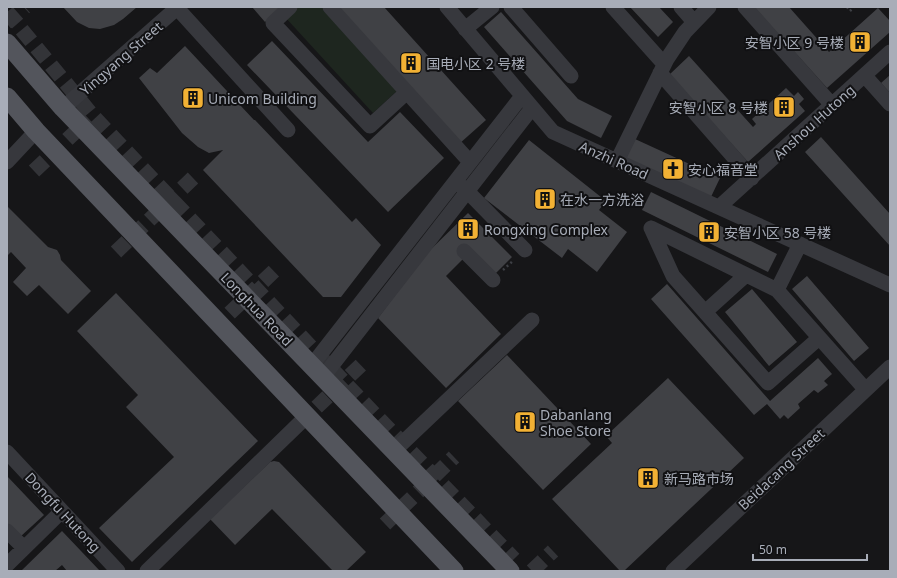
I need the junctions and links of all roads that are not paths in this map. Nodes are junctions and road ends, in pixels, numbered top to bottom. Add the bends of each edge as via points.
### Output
1 (290, 7) edge
2 (330, 7) edge
3 (447, 7) edge
4 (492, 7) edge
5 (511, 7) edge
6 (613, 7) edge
7 (681, 7) edge
8 (709, 7) edge
9 (745, 7) edge
10 (178, 8) edge
11 (694, 22) junction
12 (465, 29) junction
13 (7, 43) edge
14 (890, 52) edge
15 (662, 69) junction
16 (571, 76) dead end
17 (865, 76) junction
18 (407, 92) junction
19 (522, 96) junction
20 (7, 97) edge
21 (890, 104) edge
22 (832, 106) junction
23 (63, 108) junction
24 (532, 108) junction
25 (288, 130) dead end
26 (36, 131) junction
27 (617, 161) junction
28 (7, 162) edge
29 (470, 162) junction
30 (752, 178) junction
31 (455, 181) junction
32 (468, 191) junction
33 (719, 207) junction
34 (800, 244) junction
35 (525, 250) road end
36 (464, 251) dead end
37 (746, 275) junction
38 (492, 280) road end
39 (890, 285) edge
40 (777, 290) junction
41 (705, 312) junction
42 (532, 320) dead end
43 (819, 338) junction
44 (890, 367) edge
45 (318, 371) junction
46 (865, 389) junction
47 (307, 416) junction
48 (394, 451) junction
49 (7, 452) edge
50 (62, 511) junction
51 (7, 531) edge
52 (24, 548) junction
53 (7, 565) edge
54 (118, 571) edge
55 (147, 571) edge
56 (454, 571) edge
57 (510, 571) edge
58 (673, 571) edge

1 - 18 street via 273,23 370,126
2 - 18 street
3 - 12 street, Anzhi Road
4 - 12 street
5 - 16 street
6 - 15 street
7 - 11 street
8 - 11 street
9 - 22 street
10 - 23 street, Yingyang Street
10 - 25 street
11 - 15 street
12 - 19 street, Anzhi Road
13 - 23 main road, Longhua Road
14 - 17 street, Anshou Hutong
15 - 27 street
15 - 30 street
17 - 21 street
17 - 22 street, Anshou Hutong
18 - 29 street
19 - 24 street, Anzhi Road
19 - 29 street
20 - 26 main road
22 - 30 street, Anshou Hutong
23 - 45 main road, Longhua Road
24 - 27 street, Anzhi Road via 553,132
24 - 32 street
26 - 28 street
26 - 47 main road
27 - 33 street, Anzhi Road
29 - 31 street
30 - 33 street, Anshou Hutong
31 - 32 street
31 - 45 street
32 - 35 street
32 - 45 street
33 - 34 street, Anzhi Road
34 - 39 street, Anzhi Road
34 - 40 street
36 - 38 street
37 - 40 street
37 - 41 street
37 - 41 street via 651,228 673,276
40 - 43 street
41 - 43 street via 768,383
42 - 48 street
43 - 46 street
44 - 46 street, Beidacang Street
45 - 48 main road, Longhua Road
46 - 58 street, Beidacang Street
47 - 55 street
47 - 56 main road
48 - 57 main road, Longhua Road
49 - 50 street, Dongfu Hutong
50 - 52 street
50 - 54 street, Dongfu Hutong
51 - 52 street
52 - 53 street

